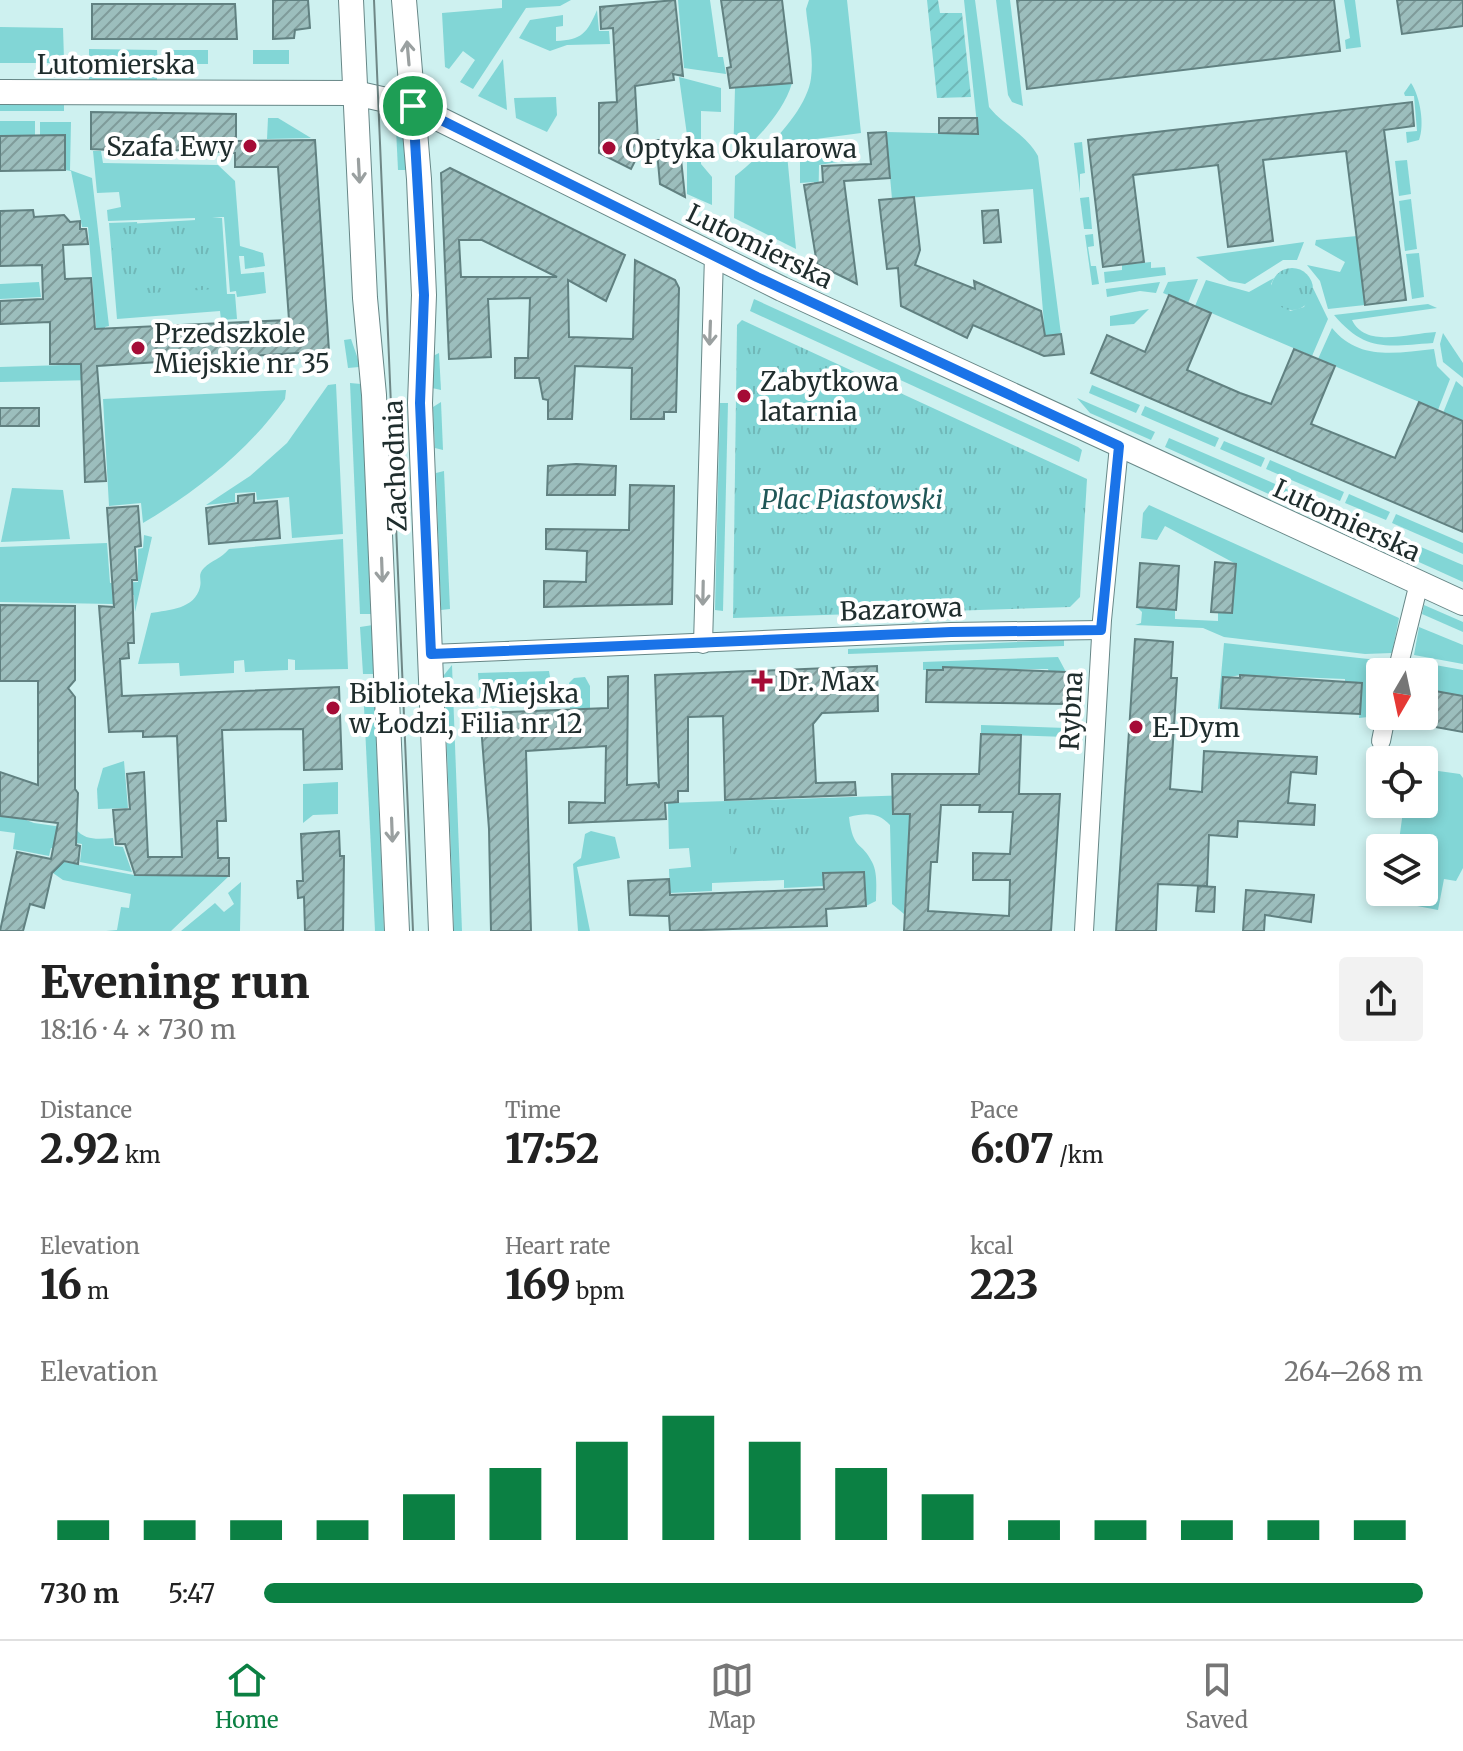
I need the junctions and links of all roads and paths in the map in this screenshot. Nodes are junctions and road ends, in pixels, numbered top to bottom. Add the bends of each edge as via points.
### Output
1 (351, 0) edge
2 (404, 0) edge
3 (0, 92) edge
4 (355, 93) junction
5 (413, 106) junction
6 (714, 255) junction
7 (1119, 446) junction
8 (1419, 583) junction
9 (1463, 603) edge
10 (1101, 630) junction
11 (703, 644) junction
12 (431, 654) junction
13 (1400, 658) edge
14 (1383, 730) edge
15 (1381, 741) dead end
16 (397, 931) edge
17 (441, 931) edge
18 (1084, 931) edge

1 - 4 main road, Zachodnia
5 -> 2 main road, Zachodnia
3 - 4 main road, Lutomierska
4 - 5 main road, Lutomierska
4 -> 16 main road, Zachodnia
5 - 6 main road, Lutomierska
5 - 12 main road, Zachodnia via 424,295 420,403
6 - 7 main road, Lutomierska
6 -> 11 street
7 - 8 main road, Lutomierska
7 - 10 street, Rybna
8 - 9 main road, Lutomierska
8 - 13 street
10 - 11 street, Bazarowa
10 - 18 street, Rybna
11 - 12 street, Bazarowa
12 - 17 main road, Zachodnia
14 - 15 street

